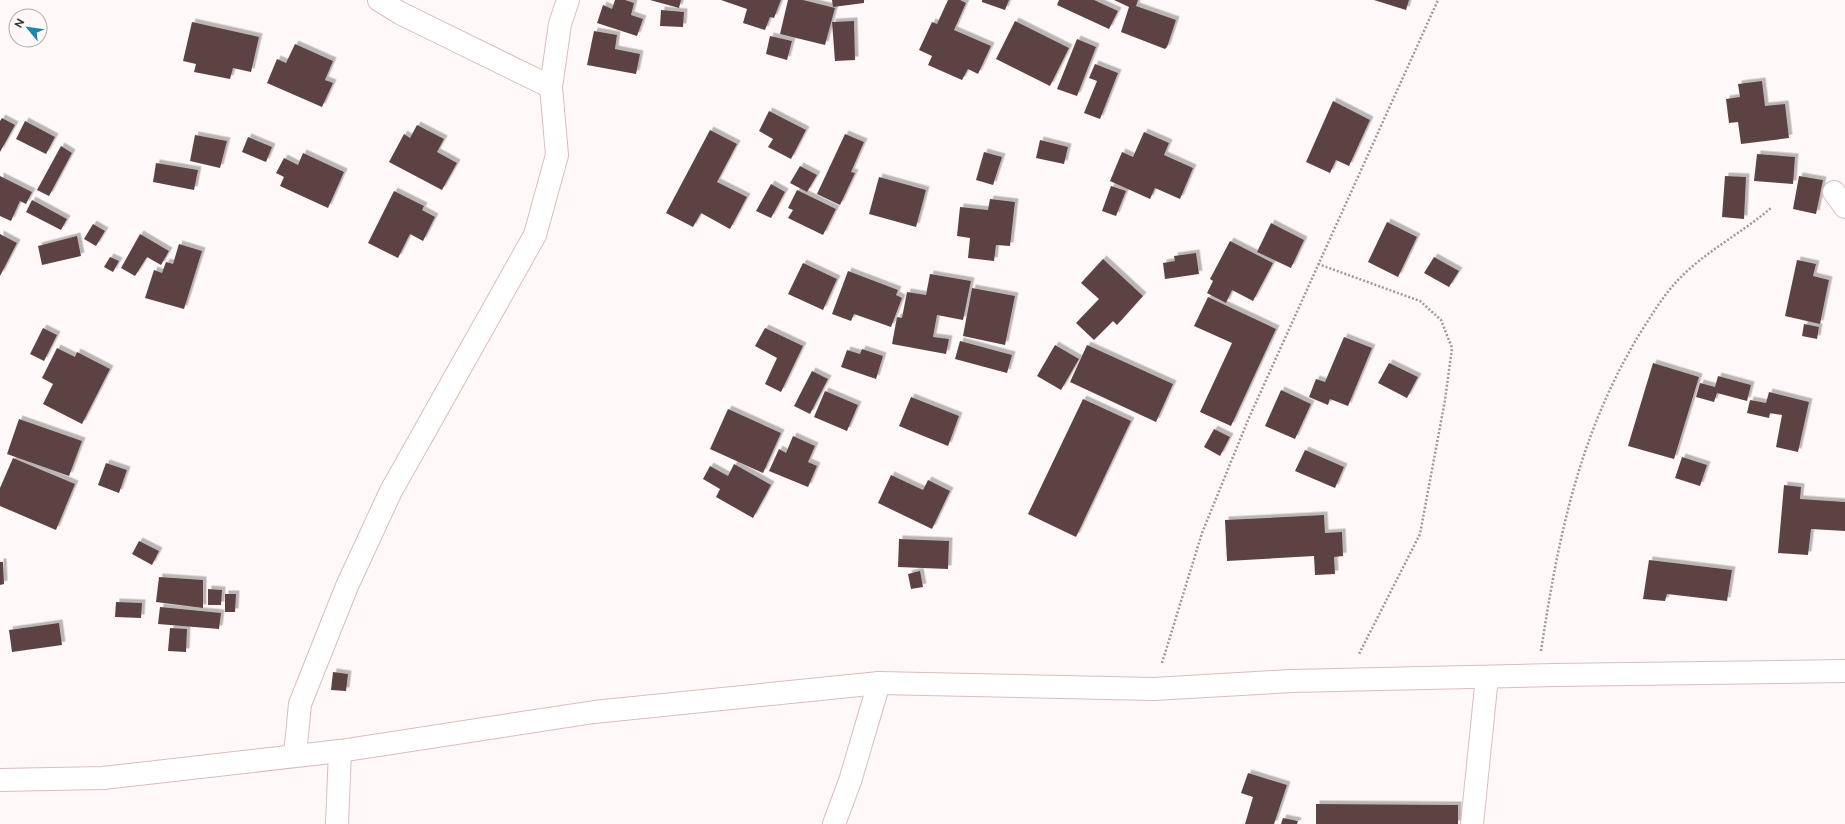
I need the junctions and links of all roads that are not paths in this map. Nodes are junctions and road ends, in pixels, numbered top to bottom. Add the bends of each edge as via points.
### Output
1 (379, 0) edge
2 (568, 0) edge
3 (551, 87) junction
4 (1845, 671) edge
5 (1488, 677) junction
6 (879, 683) junction
7 (340, 751) junction
8 (295, 755) junction
9 (0, 780) edge
10 (337, 824) edge
11 (834, 824) edge
12 (1472, 824) edge

1 - 3 main road via 400,13
2 - 3 main road via 560,24
3 - 8 main road via 556,155 535,235 392,491 347,586 300,704
4 - 5 main road
5 - 6 main road via 1346,680 1154,689
5 - 12 main road
6 - 7 main road via 594,712
6 - 11 main road
7 - 8 main road
7 - 10 main road
8 - 9 main road via 103,778

